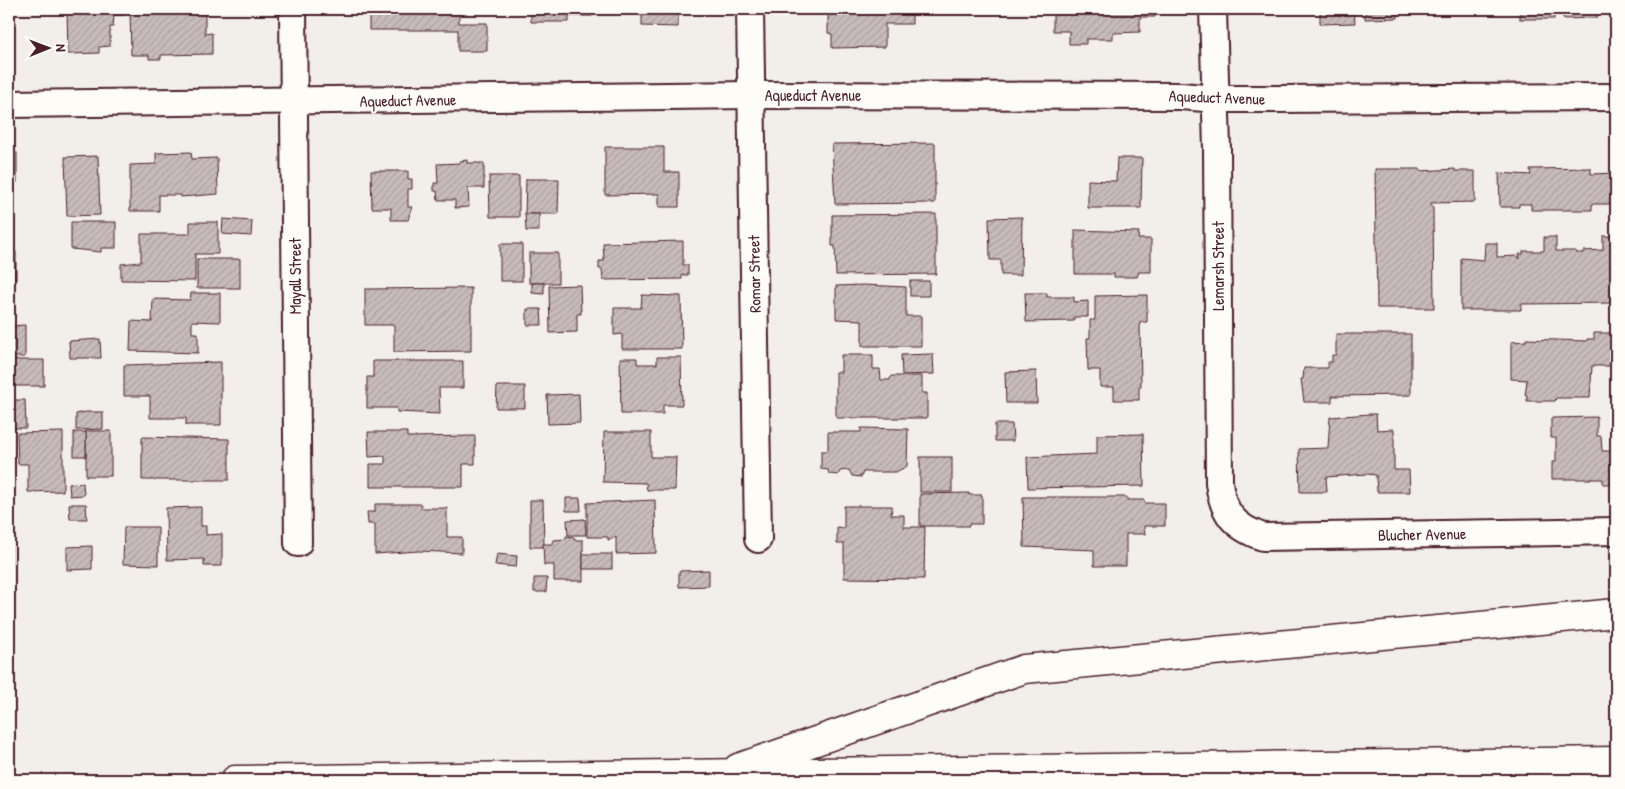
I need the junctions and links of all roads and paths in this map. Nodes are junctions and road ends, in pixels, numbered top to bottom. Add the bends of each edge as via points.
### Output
1 (293, 9) edge
2 (750, 9) edge
3 (1213, 9) edge
4 (750, 95) junction
5 (1616, 97) edge
6 (1216, 99) junction
7 (294, 101) junction
8 (9, 104) edge
9 (1233, 520) joint
10 (1616, 530) edge
11 (758, 539) dead end
12 (298, 543) dead end
13 (1616, 613) edge
14 (1616, 762) edge
15 (716, 775) junction
16 (235, 780) edge

1 - 7 street, Mayall Street
2 - 4 street, Romar Street
3 - 6 street, Lemarsh Street
4 - 6 street, Aqueduct Avenue via 1181,96
4 - 7 street, Aqueduct Avenue
4 - 11 street, Romar Street
5 - 6 street, Aqueduct Avenue
6 - 9 street, Lemarsh Street via 1219,482 1221,501
7 - 8 street, Aqueduct Avenue
7 - 12 street, Mayall Street
9 - 10 street, Blucher Avenue via 1246,531 1263,537
13 - 15 highway via 1024,669
14 - 15 highway
15 - 16 highway

